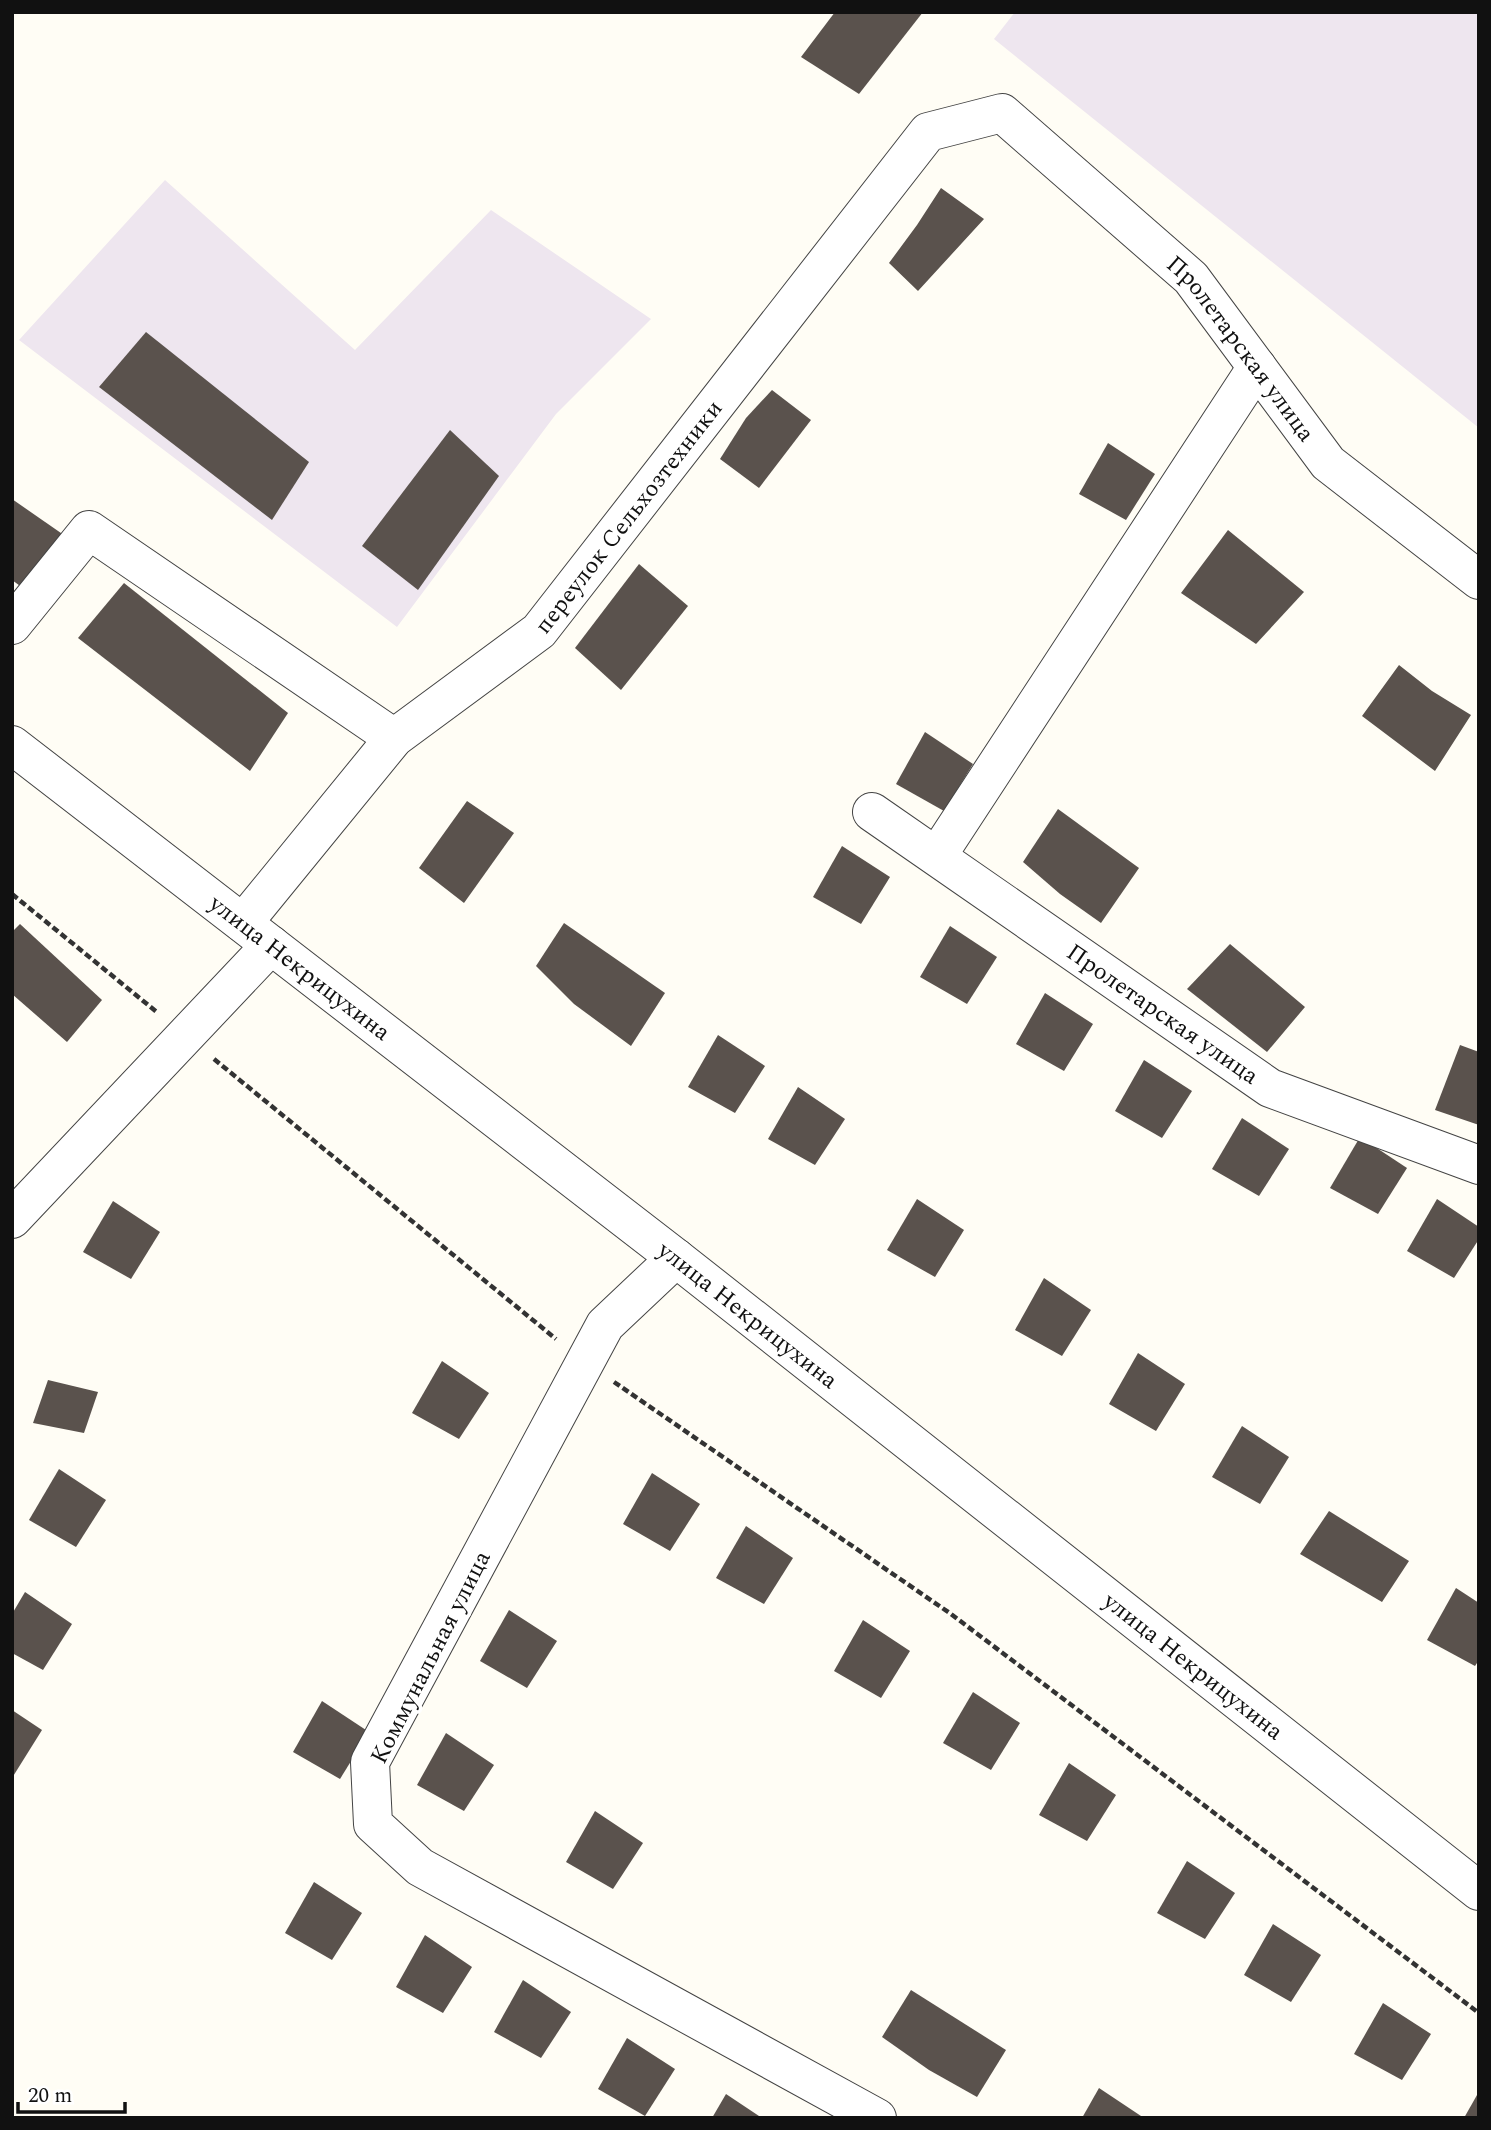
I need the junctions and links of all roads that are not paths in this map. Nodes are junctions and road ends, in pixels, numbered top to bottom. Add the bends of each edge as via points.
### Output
1 (1002, 113) joint
2 (1257, 367) junction
3 (1479, 580) edge
4 (12, 625) edge
5 (394, 738) junction
6 (12, 745) edge
7 (872, 812) dead end
8 (937, 856) junction
9 (257, 934) junction
10 (1479, 1165) edge
11 (12, 1219) edge
12 (676, 1258) junction
13 (1479, 1891) edge
14 (877, 2118) edge

1 - 2 street, Пролетарская улица via 1191,278
1 - 5 street, переулок Сельхозтехники via 928,132 539,631
2 - 3 street, Пролетарская улица via 1328,463
2 - 8 street
4 - 5 street via 89,530
5 - 9 street, переулок Сельхозтехники
6 - 9 street, улица Некрицухина
7 - 8 street, Пролетарская улица
8 - 10 street, Пролетарская улица via 1270,1088
9 - 11 street, переулок Сельхозтехники via 186,1036
9 - 12 street, улица Некрицухина
12 - 13 street, улица Некрицухина
12 - 14 street, Коммунальная улица via 605,1325 370,1762 373,1824 420,1867

